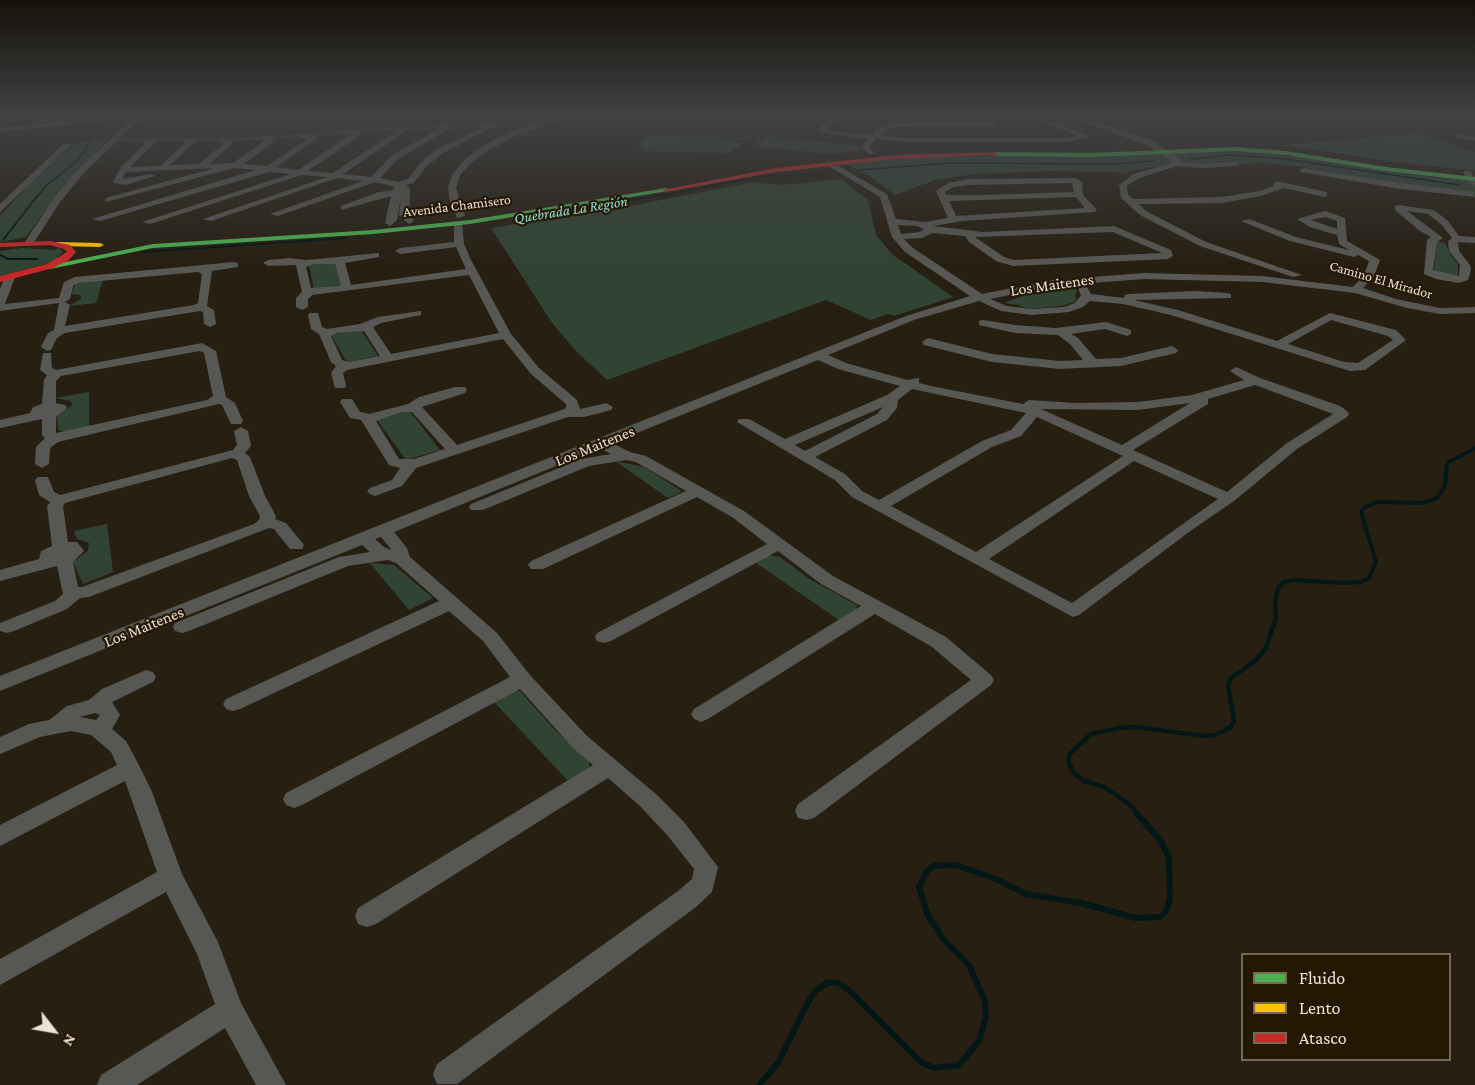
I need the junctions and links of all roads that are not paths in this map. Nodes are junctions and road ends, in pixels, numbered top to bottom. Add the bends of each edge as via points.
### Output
1 (46, 165) edge
2 (87, 165) edge
3 (129, 165) edge
4 (166, 165) edge
5 (202, 165) joint
6 (234, 165) junction
7 (275, 165) edge
8 (312, 165) edge
9 (351, 165) edge
10 (386, 165) edge
11 (423, 165) edge
12 (465, 165) edge
13 (768, 165) edge
14 (811, 165) edge
15 (834, 165) edge
16 (1174, 165) edge
17 (1185, 165) edge
18 (1226, 165) edge
19 (1374, 165) edge
20 (1392, 165) edge
21 (187, 166) junction
22 (163, 167) junction
23 (269, 169) junction
24 (124, 170) junction
25 (1304, 170) dead end
26 (301, 172) junction
27 (335, 177) junction
28 (1473, 177) edge
29 (374, 180) junction
30 (401, 189) junction
31 (1078, 194) junction
32 (1324, 194) dead end
33 (1475, 195) edge
34 (942, 198) junction
35 (109, 200) dead end
36 (1129, 201) junction
37 (344, 208) dead end
38 (0, 209) edge
39 (275, 214) dead end
40 (97, 219) dead end
41 (208, 219) dead end
42 (953, 219) junction
43 (409, 221) junction
44 (454, 221) junction
45 (1246, 221) dead end
46 (147, 222) dead end
47 (893, 222) junction
48 (390, 223) junction
49 (928, 228) junction
50 (348, 230) junction
51 (1342, 233) dead end
52 (969, 235) junction
53 (897, 237) junction
54 (1436, 237) junction
55 (1455, 239) junction
56 (1475, 240) edge
57 (30, 243) junction
58 (60, 244) junction
59 (454, 244) junction
60 (0, 245) edge
61 (1344, 249) junction
62 (400, 250) dead end
63 (1227, 253) junction
64 (375, 255) dead end
65 (339, 261) junction
66 (268, 263) dead end
67 (305, 263) junction
68 (234, 265) dead end
69 (50, 266) junction
70 (204, 269) junction
71 (467, 271) junction
72 (1206, 276) junction
73 (1370, 276) junction
74 (5, 278) edge
75 (1074, 281) junction
76 (347, 288) junction
77 (1355, 289) junction
78 (309, 292) junction
79 (1370, 292) junction
80 (1227, 296) dead end
81 (1086, 297) junction
82 (1114, 299) junction
83 (983, 300) junction
84 (60, 302) junction
85 (0, 303) edge
86 (1407, 304) junction
87 (200, 307) junction
88 (302, 307) dead end
89 (0, 308) edge
90 (1475, 310) edge
91 (1039, 312) junction
92 (417, 313) dead end
93 (0, 314) edge
94 (314, 315) dead end
95 (983, 323) dead end
96 (365, 326) junction
97 (62, 330) junction
98 (1060, 332) junction
99 (1127, 332) dead end
100 (327, 333) junction
101 (501, 335) junction
102 (928, 342) dead end
103 (1278, 345) junction
104 (207, 348) junction
105 (1172, 350) dead end
106 (825, 352) junction
107 (387, 358) junction
108 (1093, 364) junction
109 (343, 366) junction
110 (1236, 371) dead end
111 (55, 374) junction
112 (1256, 381) junction
113 (913, 383) junction
114 (340, 386) dead end
115 (460, 390) dead end
116 (892, 398) junction
117 (219, 399) junction
118 (347, 402) dead end
119 (1188, 404) junction
120 (412, 407) junction
121 (606, 407) dead end
122 (1031, 407) junction
123 (43, 412) junction
124 (567, 413) junction
125 (0, 417) edge
126 (370, 418) junction
127 (744, 422) dead end
128 (0, 424) edge
129 (621, 436) junction
130 (54, 438) junction
131 (601, 443) junction
132 (784, 445) junction
133 (454, 450) junction
134 (1126, 453) junction
135 (237, 454) junction
136 (804, 457) junction
137 (634, 458) junction
138 (42, 464) dead end
139 (411, 464) junction
140 (43, 480) dead end
141 (375, 491) dead end
142 (695, 492) junction
143 (1228, 498) junction
144 (59, 500) junction
145 (879, 506) junction
146 (477, 507) dead end
147 (266, 522) junction
148 (384, 530) junction
149 (364, 538) junction
150 (779, 544) junction
151 (296, 546) dead end
152 (55, 555) junction
153 (395, 557) junction
154 (977, 559) junction
155 (0, 566) edge
156 (537, 566) dead end
157 (0, 576) edge
158 (75, 593) junction
159 (450, 603) junction
160 (873, 607) junction
161 (7, 627) dead end
162 (182, 627) dead end
163 (604, 637) dead end
164 (146, 676) dead end
165 (522, 679) junction
166 (0, 684) edge
167 (233, 704) dead end
168 (95, 706) junction
169 (701, 714) dead end
170 (57, 725) junction
171 (101, 730) junction
172 (0, 746) edge
173 (0, 757) edge
174 (608, 767) junction
175 (130, 769) junction
176 (294, 799) dead end
177 (806, 811) dead end
178 (0, 836) edge
179 (171, 877) junction
180 (367, 916) dead end
181 (0, 973) edge
182 (230, 1010) junction
183 (447, 1074) dead end
184 (111, 1085) edge
185 (272, 1085) edge

1 - 38 street
2 - 57 street via 56,201
3 - 24 street
4 - 22 street
5 - 6 street
5 - 21 street
6 - 23 street
6 - 35 street
7 - 23 street
8 - 26 street
9 - 27 street
10 - 29 street
11 - 30 street
12 - 44 street via 452,188
13 - 44 street, Avenida Chamisero
14 - 44 street, Avenida Chamisero via 596,203
15 - 47 street via 882,195
16 - 36 street via 1128,180 1122,190
17 - 18 street
19 - 28 street, Avenida Chamisero
20 - 28 street, Avenida Chamisero
21 - 22 street
21 - 24 street via 117,182
22 - 24 street
23 - 26 street
23 - 40 street
25 - 33 street
26 - 27 street
26 - 46 street
27 - 29 street
27 - 41 street
29 - 30 street
29 - 39 street
30 - 37 street
30 - 43 street via 404,215
30 - 48 street
31 - 34 street
31 - 34 street via 1078,182 1073,180 1021,180 951,184 941,190
31 - 42 street via 1092,211
32 - 36 street via 1285,185 1253,195 1211,201
34 - 42 street
36 - 63 street, Camino El Mirador via 1169,228
42 - 49 street
43 - 44 street, Avenida Chamisero
43 - 48 street, Avenida Chamisero
44 - 50 street, Avenida Chamisero
44 - 59 street
45 - 61 street via 1279,234
47 - 49 street
47 - 53 street
48 - 50 street, Avenida Chamisero
49 - 52 street
49 - 53 street via 922,235
50 - 58 street, Avenida Chamisero
50 - 69 street, Avenida Chamisero via 153,246
51 - 61 street
52 - 52 street via 1114,229 1169,254 1012,263 1000,259
53 - 83 street via 925,262
54 - 55 street
54 - 55 street via 1398,208 1431,212 1445,223
54 - 55 street via 1432,240 1428,272 1459,280 1466,270 1454,251
55 - 56 street
57 - 58 street, Avenida Chamisero
57 - 60 street, Avenida Chamisero
58 - 69 street via 72,254
59 - 62 street
59 - 71 street
61 - 73 street via 1372,258 1375,262
63 - 72 street, Los Maitenes via 1237,261 1235,270
63 - 77 street, Camino El Mirador
64 - 65 street
65 - 67 street
65 - 76 street
66 - 67 street
67 - 78 street via 301,266
68 - 70 street
69 - 74 street, Avenida Chamisero
70 - 84 street via 75,280 69,283
70 - 87 street via 207,272
71 - 76 street
71 - 101 street
72 - 75 street, Los Maitenes
72 - 77 street, Los Maitenes
73 - 77 street
73 - 79 street via 1374,286
74 - 85 street
75 - 81 street
75 - 83 street, Los Maitenes
76 - 78 street
77 - 79 street, Camino El Mirador
77 - 86 street
78 - 88 street via 302,298
79 - 86 street, Camino El Mirador
80 - 82 street via 1168,294
81 - 82 street
81 - 91 street via 1070,309
82 - 103 street
83 - 91 street via 998,307
83 - 106 street, Los Maitenes via 926,313
84 - 89 street
84 - 93 street
84 - 97 street
86 - 90 street, Camino El Mirador via 1440,311
87 - 97 street
87 - 104 street via 208,310 212,342
91 - 98 street via 1049,326
92 - 96 street
94 - 100 street via 317,329
95 - 98 street
96 - 100 street
96 - 107 street
97 - 111 street via 52,336 47,352 46,370
98 - 99 street via 1104,325
98 - 108 street via 1074,341
100 - 109 street via 337,362
101 - 107 street
101 - 124 street
102 - 108 street via 1010,361
103 - 103 street via 1355,368 1400,340 1392,333 1330,316
104 - 111 street
104 - 117 street
105 - 108 street via 1135,360
106 - 113 street via 842,366
106 - 129 street, Los Maitenes
107 - 109 street
109 - 114 street via 337,373
110 - 112 street
111 - 123 street
112 - 119 street
112 - 143 street via 1335,408 1342,414 1292,446
113 - 116 street
113 - 122 street via 956,396
115 - 120 street
116 - 132 street
116 - 136 street via 882,417
117 - 130 street
117 - 135 street via 228,403 239,426 244,446
118 - 126 street via 355,415
119 - 122 street
119 - 134 street
120 - 126 street
120 - 133 street
121 - 124 street
122 - 134 street
122 - 145 street via 1016,434 987,444
123 - 125 street
123 - 128 street
123 - 130 street via 49,435
124 - 133 street
126 - 139 street via 370,426 394,462
127 - 132 street
129 - 131 street, Los Maitenes
129 - 137 street via 634,447
130 - 138 street via 43,447
131 - 137 street
131 - 148 street, Los Maitenes
132 - 136 street
133 - 139 street
134 - 143 street
134 - 154 street
135 - 144 street
135 - 147 street via 244,458 268,516
136 - 145 street
137 - 142 street
137 - 146 street via 586,462
139 - 141 street via 397,483
140 - 144 street via 47,495
142 - 150 street via 750,521
142 - 156 street
143 - 154 street via 1073,611
144 - 152 street via 55,506
145 - 154 street
147 - 151 street via 280,526
147 - 158 street via 110,584
148 - 149 street, Los Maitenes
148 - 153 street via 399,548
149 - 153 street via 378,552
149 - 166 street, Los Maitenes
150 - 160 street via 827,580
150 - 163 street
152 - 155 street
152 - 157 street
152 - 158 street
153 - 159 street
153 - 162 street via 352,559
158 - 161 street via 61,605
159 - 165 street via 490,637
159 - 167 street
160 - 169 street
160 - 177 street via 928,635 984,680
164 - 168 street via 109,694
165 - 174 street
165 - 176 street
168 - 170 street via 74,711
168 - 171 street via 106,708 110,715
170 - 171 street via 82,724
170 - 172 street
170 - 173 street
171 - 175 street via 119,747
174 - 180 street
174 - 183 street via 648,800 704,862 703,884
175 - 178 street
175 - 179 street
179 - 181 street
179 - 182 street via 204,938
182 - 184 street
182 - 185 street

